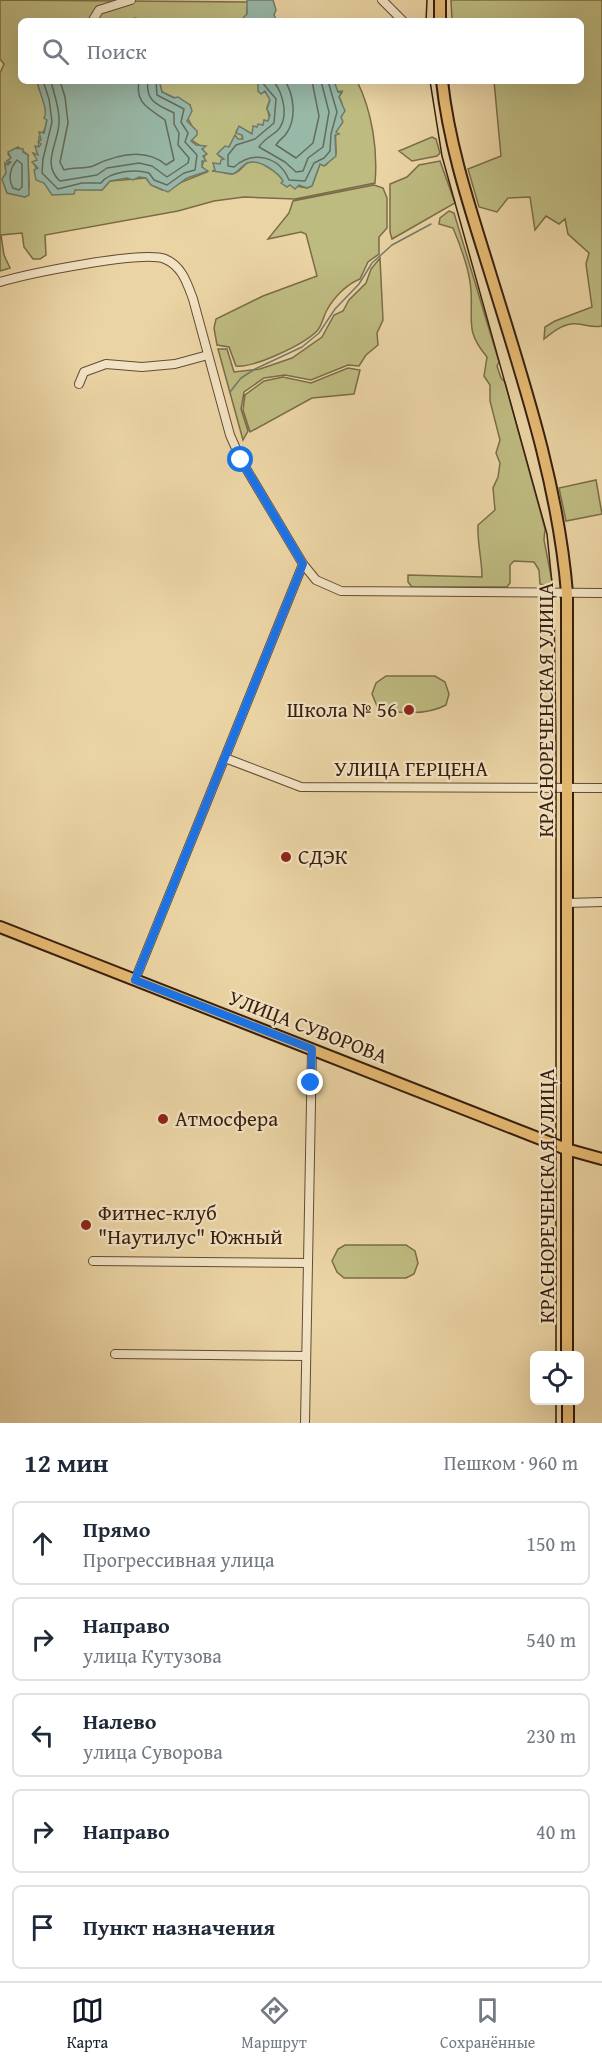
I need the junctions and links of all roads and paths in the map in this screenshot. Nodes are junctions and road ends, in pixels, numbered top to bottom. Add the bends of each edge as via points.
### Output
1 (131, 0) edge
2 (382, 0) edge
3 (440, 0) edge
4 (94, 18) edge
5 (400, 18) edge
6 (440, 18) edge
7 (442, 84) edge
8 (0, 282) edge
9 (208, 355) junction
10 (79, 384) dead end
11 (303, 564) junction
12 (567, 593) junction
13 (602, 593) edge
14 (225, 758) junction
15 (566, 788) junction
16 (602, 788) edge
17 (602, 902) edge
18 (567, 903) junction
19 (0, 927) edge
20 (135, 980) junction
21 (312, 1049) junction
22 (566, 1149) junction
23 (602, 1159) edge
24 (93, 1261) dead end
25 (308, 1263) junction
26 (567, 1351) edge
27 (115, 1354) dead end
28 (306, 1356) junction
29 (568, 1405) edge
30 (305, 1423) edge
31 (568, 1423) edge

1 - 4 street via 99,10
2 - 5 street
3 - 6 main road
7 - 12 main road, КРАСНОРЕЧЕНСКАЯ УЛИЦА via 453,151 551,483 562,535
8 - 9 street via 128,259 166,259 175,264 187,281
9 - 10 street via 142,367 106,364 84,372
9 - 11 street via 236,450
11 - 12 street via 316,580 341,591
11 - 14 street
12 - 13 street
12 - 15 main road, КРАСНОРЕЧЕНСКАЯ УЛИЦА
14 - 15 street, УЛИЦА ГЕРЦЕНА via 301,787
14 - 20 street
15 - 16 street, УЛИЦА ГЕРЦЕНА
15 - 18 main road, КРАСНОРЕЧЕНСКАЯ УЛИЦА
17 - 18 street
18 - 22 main road, КРАСНОРЕЧЕНСКАЯ УЛИЦА
19 - 20 main road, УЛИЦА СУВОРОВА
20 - 21 main road, УЛИЦА СУВОРОВА
21 - 22 main road, УЛИЦА СУВОРОВА
21 - 25 street
22 - 23 main road, УЛИЦА СУВОРОВА
22 - 26 main road, КРАСНОРЕЧЕНСКАЯ УЛИЦА
24 - 25 street
25 - 28 street
27 - 28 street
28 - 30 street
29 - 31 main road

